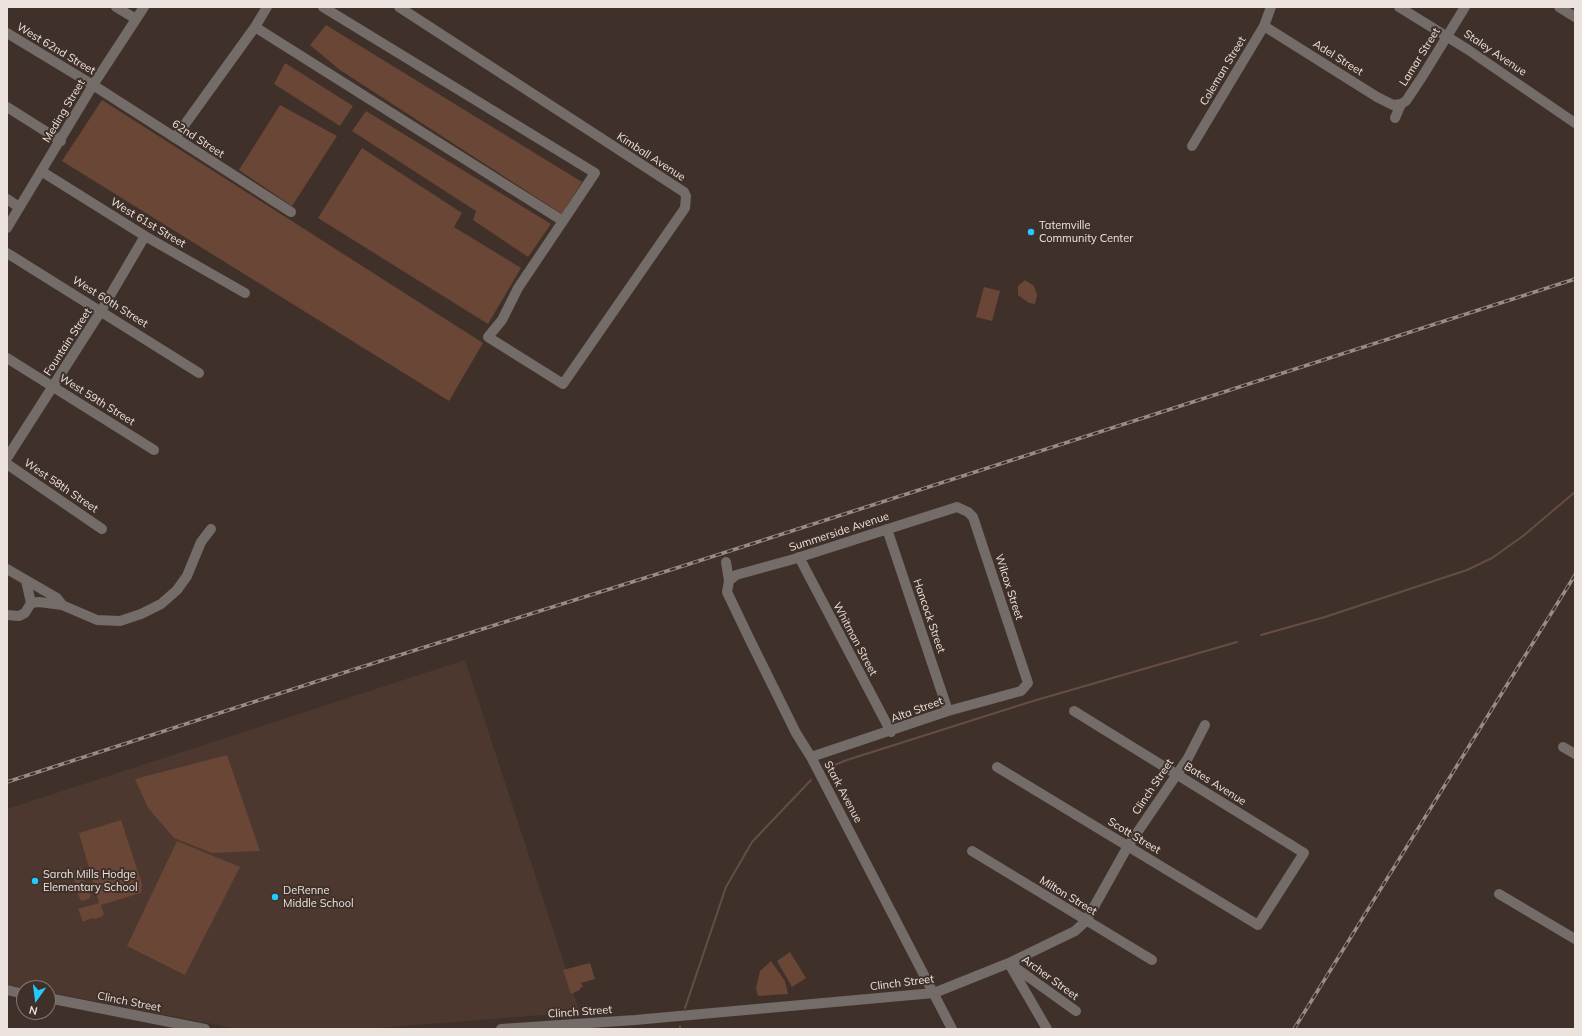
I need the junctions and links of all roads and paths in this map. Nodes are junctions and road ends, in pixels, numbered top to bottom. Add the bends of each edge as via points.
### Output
1 (116, 7) edge
2 (144, 7) edge
3 (267, 7) edge
4 (323, 7) edge
5 (399, 7) edge
6 (1271, 7) edge
7 (1399, 7) edge
8 (1465, 7) edge
9 (1559, 7) edge
10 (1575, 16) edge
11 (136, 19) junction
12 (1264, 26) junction
13 (255, 27) junction
14 (7, 33) edge
15 (1447, 36) junction
16 (93, 86) junction
17 (1401, 104) junction
18 (7, 108) edge
19 (1395, 118) dead end
20 (1575, 123) edge
21 (175, 138) junction
22 (61, 141) junction
23 (1192, 146) dead end
24 (41, 172) junction
25 (7, 199) edge
26 (19, 207) junction
27 (291, 212) dead end
28 (563, 221) junction
29 (7, 228) edge
30 (145, 236) junction
31 (7, 252) edge
32 (245, 293) dead end
33 (102, 311) junction
34 (7, 358) edge
35 (199, 373) dead end
36 (53, 386) junction
37 (154, 450) dead end
38 (7, 458) edge
39 (7, 464) edge
40 (957, 507) joint
41 (102, 529) dead end
42 (211, 529) dead end
43 (887, 529) junction
44 (799, 557) junction
45 (726, 562) dead end
46 (7, 569) edge
47 (26, 581) junction
48 (729, 581) junction
49 (31, 603) junction
50 (62, 605) junction
51 (7, 615) edge
52 (1028, 683) joint
53 (948, 711) junction
54 (1074, 711) dead end
55 (1205, 725) dead end
56 (891, 732) junction
57 (1562, 747) dead end
58 (1575, 754) edge
59 (811, 757) junction
60 (996, 767) dead end
61 (1176, 774) junction
62 (1128, 846) junction
63 (972, 851) dead end
64 (1499, 894) dead end
65 (1086, 922) junction
66 (1258, 925) joint
67 (1575, 939) edge
68 (1152, 960) dead end
69 (1009, 963) junction
70 (934, 993) junction
71 (56, 1000) edge
72 (1076, 1011) dead end
73 (205, 1029) edge
74 (501, 1029) edge
75 (952, 1029) edge
76 (1047, 1029) edge

1 - 11 street
2 - 11 street, Meding Street
3 - 13 street
4 - 28 street via 595,173
5 - 28 street, Kimball Avenue via 684,192 686,196 685,208 563,384 488,337 502,320 518,288
6 - 12 street, Coleman Street
7 - 15 street, Staley Avenue
8 - 15 street, Lamar Street
9 - 10 street
11 - 16 street, Meding Street
12 - 17 street, Adel Street via 1377,97 1393,105
12 - 23 street, Coleman Street
13 - 21 street
13 - 28 street
14 - 16 street, West 62nd Street
15 - 17 street, Lamar Street via 1406,101
15 - 20 street, Staley Avenue
16 - 21 street, 62nd Street
16 - 22 street, Meding Street
17 - 19 street, Lamar Street
18 - 22 street
21 - 27 street, 62nd Street
22 - 24 street, Meding Street
24 - 26 street, Meding Street
24 - 30 street, West 61st Street
25 - 26 street
26 - 29 street, Meding Street
30 - 32 street, West 61st Street
30 - 33 street, Fountain Street
31 - 33 street, West 60th Street
33 - 35 street, West 60th Street
33 - 36 street, Fountain Street
34 - 36 street, West 59th Street
36 - 37 street, West 59th Street
36 - 38 street, Fountain Street
39 - 41 street, West 58th Street
40 - 43 street, Summerside Avenue
40 - 52 street, Wilcox Street via 973,517
42 - 50 street via 201,542 187,576 177,590 161,604 120,621 97,620
43 - 44 street, Summerside Avenue
43 - 53 street, Hancock Street
44 - 48 street, Summerside Avenue via 736,575
44 - 56 street, Whitman Street
45 - 48 street, Stark Avenue
46 - 47 street
47 - 49 street
47 - 50 street via 56,598
48 - 59 street, Stark Avenue via 727,592 796,733
49 - 50 street
49 - 51 street via 19,616
52 - 53 street, Alta Street via 1021,691
53 - 56 street, Alta Street
54 - 61 street, Bates Avenue
55 - 61 street, Clinch Street via 1188,758
56 - 59 street, Alta Street
57 - 58 street
59 - 70 street, Stark Avenue
60 - 62 street, Scott Street
61 - 62 street, Clinch Street
61 - 66 street, Bates Avenue via 1304,853
62 - 65 street, Clinch Street
62 - 66 street, Scott Street
63 - 65 street, Milton Street
64 - 67 street
65 - 68 street, Milton Street
65 - 69 street, Clinch Street via 1075,931
69 - 70 street, Clinch Street
69 - 72 street, Archer Street
69 - 76 street
70 - 74 street, Clinch Street via 650,1019
70 - 75 street, Stark Avenue
71 - 73 street, Clinch Street

